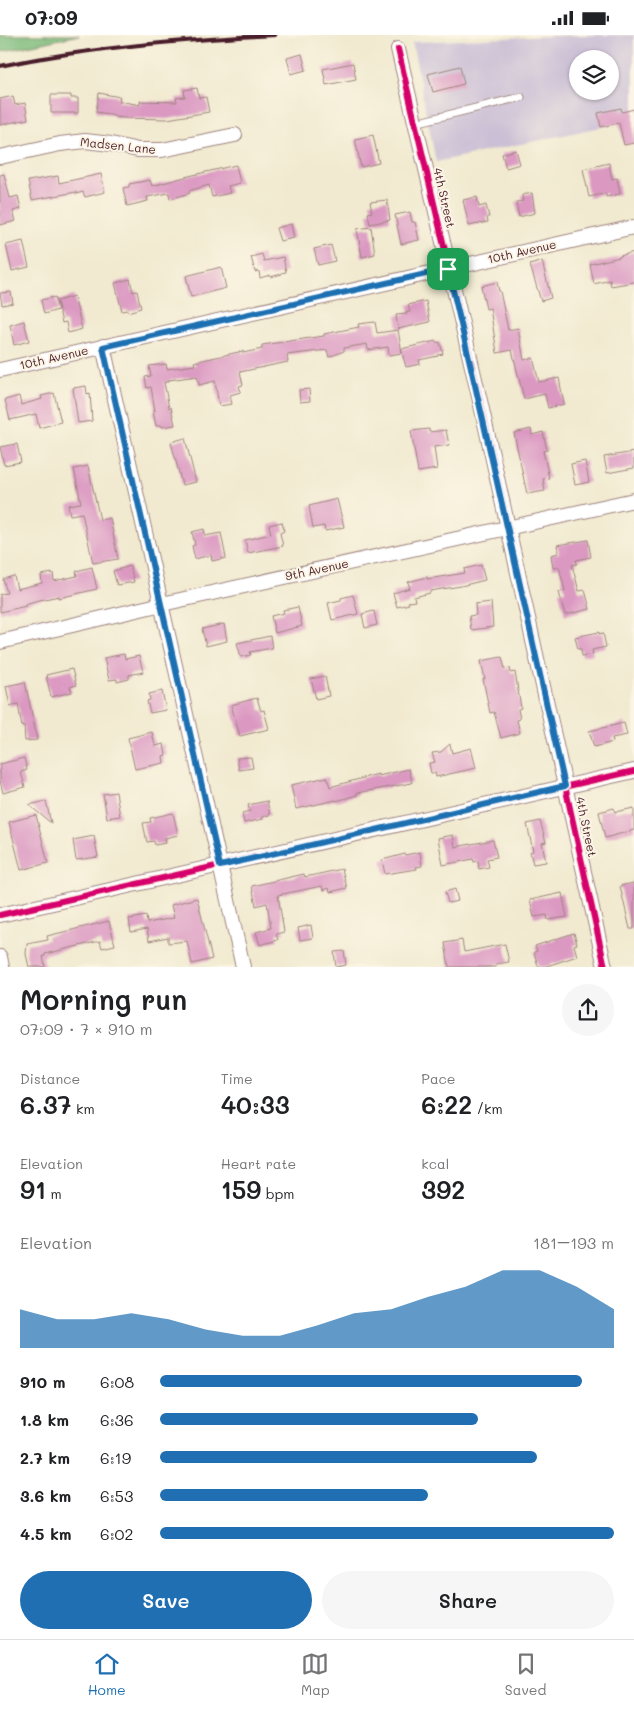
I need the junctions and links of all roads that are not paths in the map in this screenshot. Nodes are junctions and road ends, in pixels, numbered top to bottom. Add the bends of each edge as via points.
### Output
1 (398, 49) dead end
2 (521, 97) dead end
3 (415, 123) junction
4 (236, 135) dead end
5 (0, 157) edge
6 (634, 227) edge
7 (448, 269) junction
8 (103, 347) junction
9 (0, 368) edge
10 (634, 500) edge
11 (507, 528) junction
12 (162, 604) junction
13 (0, 642) edge
14 (634, 771) edge
15 (565, 786) junction
16 (220, 866) junction
17 (0, 915) edge
18 (0, 957) edge
19 (2, 967) edge
20 (243, 967) edge
21 (605, 967) edge

1 - 3 street, 4th Street
2 - 3 lane
3 - 7 street, 4th Street
4 - 5 street, Madsen Lane via 162,151 138,151 85,141
6 - 7 street, 10th Avenue
7 - 8 street, 10th Avenue
7 - 11 street, 4th Street
8 - 9 street, 10th Avenue
8 - 12 street
10 - 11 street, 9th Avenue
11 - 12 street, 9th Avenue
11 - 15 street, 4th Street
12 - 13 street, 9th Avenue
12 - 16 street
14 - 15 street
15 - 16 street
15 - 21 street, 4th Street
16 - 17 street
16 - 20 street
18 - 19 street

